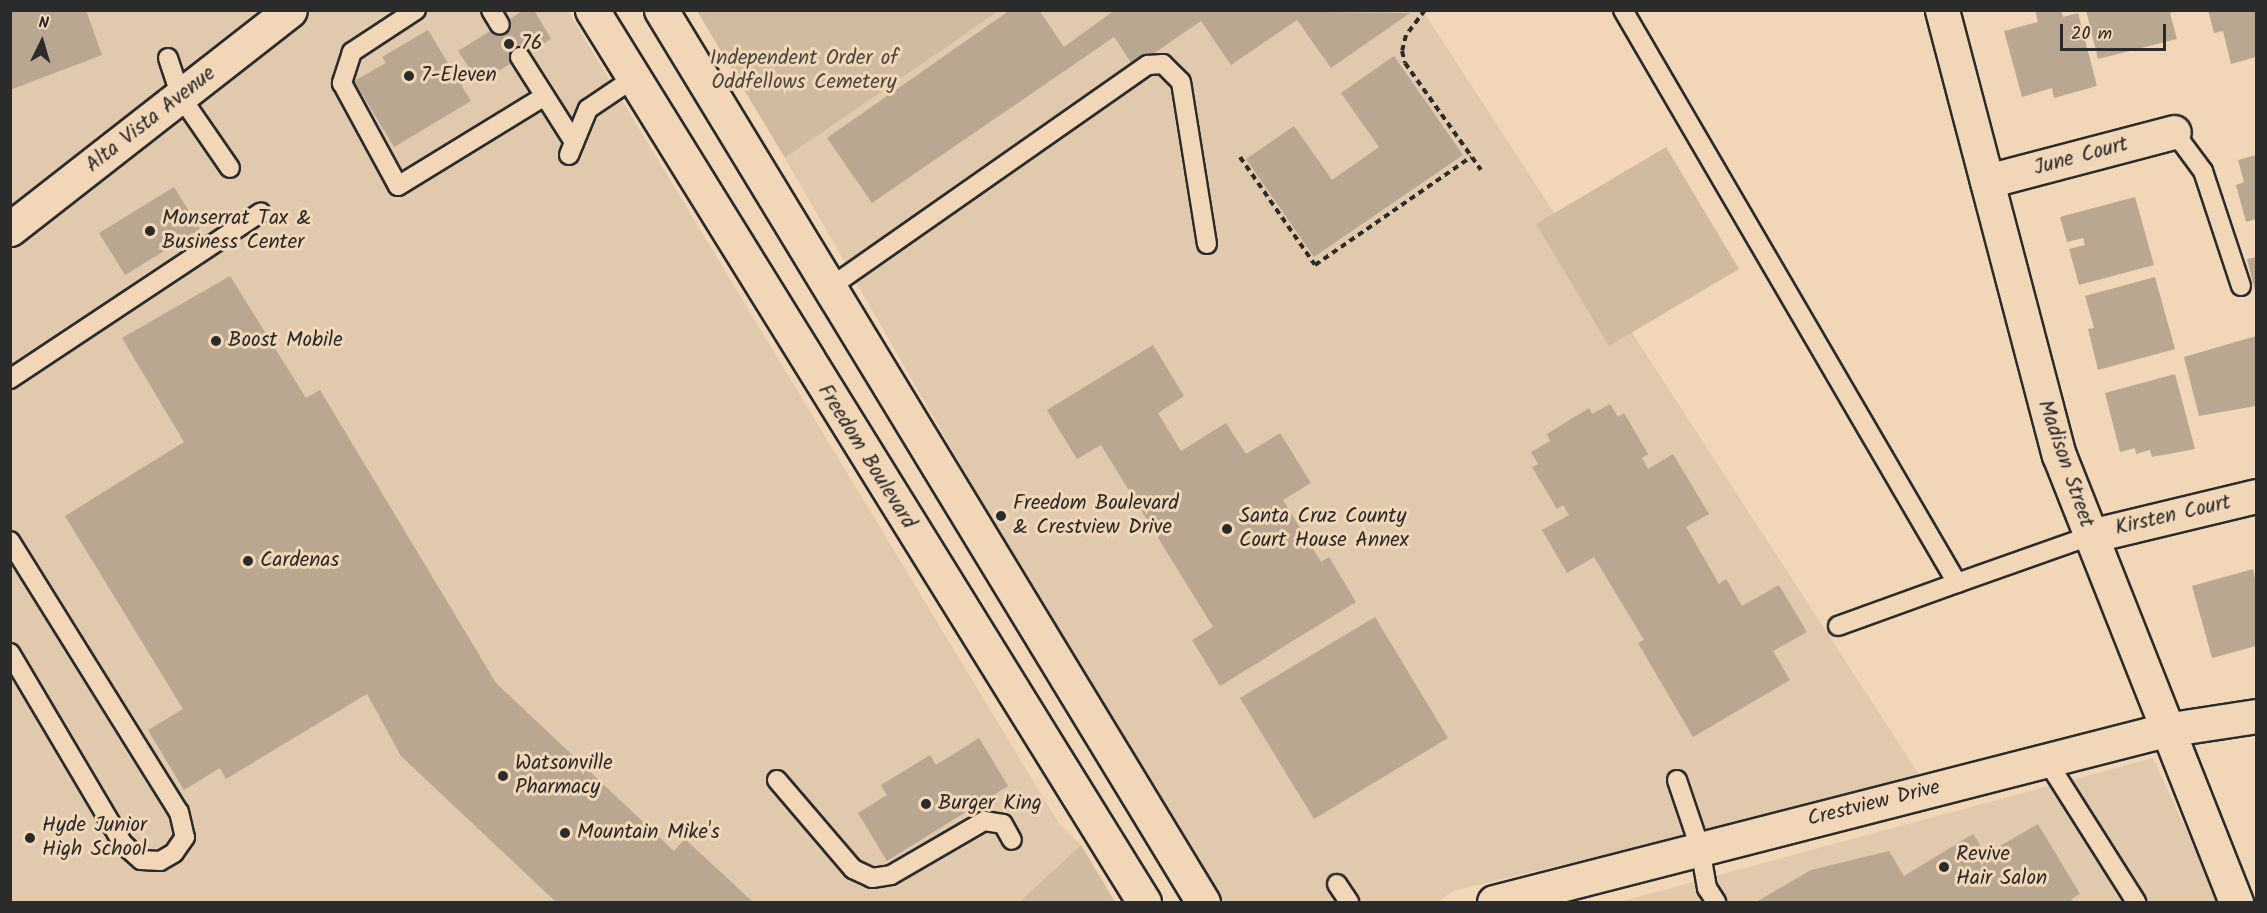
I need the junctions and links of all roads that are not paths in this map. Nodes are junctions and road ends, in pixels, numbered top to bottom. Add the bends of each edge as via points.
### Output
1 (290, 10) edge
2 (416, 10) edge
3 (592, 10) edge
4 (661, 10) edge
5 (1623, 10) edge
6 (1942, 10) edge
7 (520, 57) dead end
8 (168, 58) dead end
9 (634, 78) junction
10 (545, 96) junction
11 (181, 97) junction
12 (2174, 132) joint
13 (230, 168) dead end
14 (1988, 181) junction
15 (261, 212) dead end
16 (10, 229) edge
17 (1207, 244) dead end
18 (2241, 286) dead end
19 (829, 288) junction
20 (10, 379) edge
21 (2256, 496) edge
22 (2090, 536) junction
23 (10, 542) edge
24 (1957, 583) junction
25 (1838, 626) dead end
26 (10, 653) edge
27 (2256, 716) edge
28 (2165, 730) junction
29 (2046, 761) junction
30 (777, 780) dead end
31 (1677, 780) dead end
32 (1012, 840) dead end
33 (1700, 848) junction
34 (1337, 884) dead end
35 (1144, 903) edge
36 (1203, 903) edge
37 (1349, 903) edge
38 (1494, 903) edge
39 (1716, 903) edge
40 (2136, 903) edge
41 (2236, 903) edge

1 - 11 street, Alta Vista Avenue
2 - 10 lane via 352,51 342,83 398,186
3 - 9 street, Freedom Boulevard
4 - 19 street
5 - 24 lane
6 - 14 street, Madison Street
7 - 10 lane
8 - 11 lane
9 - 10 lane via 588,109 571,149
9 - 35 street, Freedom Boulevard
11 - 13 lane
11 - 16 street, Alta Vista Avenue
12 - 14 street, June Court
12 - 18 lane via 2203,171
14 - 22 street, Madison Street via 2040,392
15 - 20 lane
17 - 19 lane via 1181,82 1163,64 1148,65
19 - 36 street
21 - 22 street, Kirsten Court
22 - 24 lane
22 - 28 street, Madison Street
23 - 26 lane via 179,812 185,837 174,853 160,861 141,860 123,844
24 - 25 lane
27 - 28 street, Crestview Drive
28 - 29 street, Crestview Drive
28 - 41 street, Madison Street
29 - 33 street, Crestview Drive
29 - 40 lane
30 - 32 lane via 853,869 872,878 891,875 984,822 1003,824
31 - 33 lane
33 - 38 street, Crestview Drive
33 - 39 lane via 1707,888
34 - 37 lane

